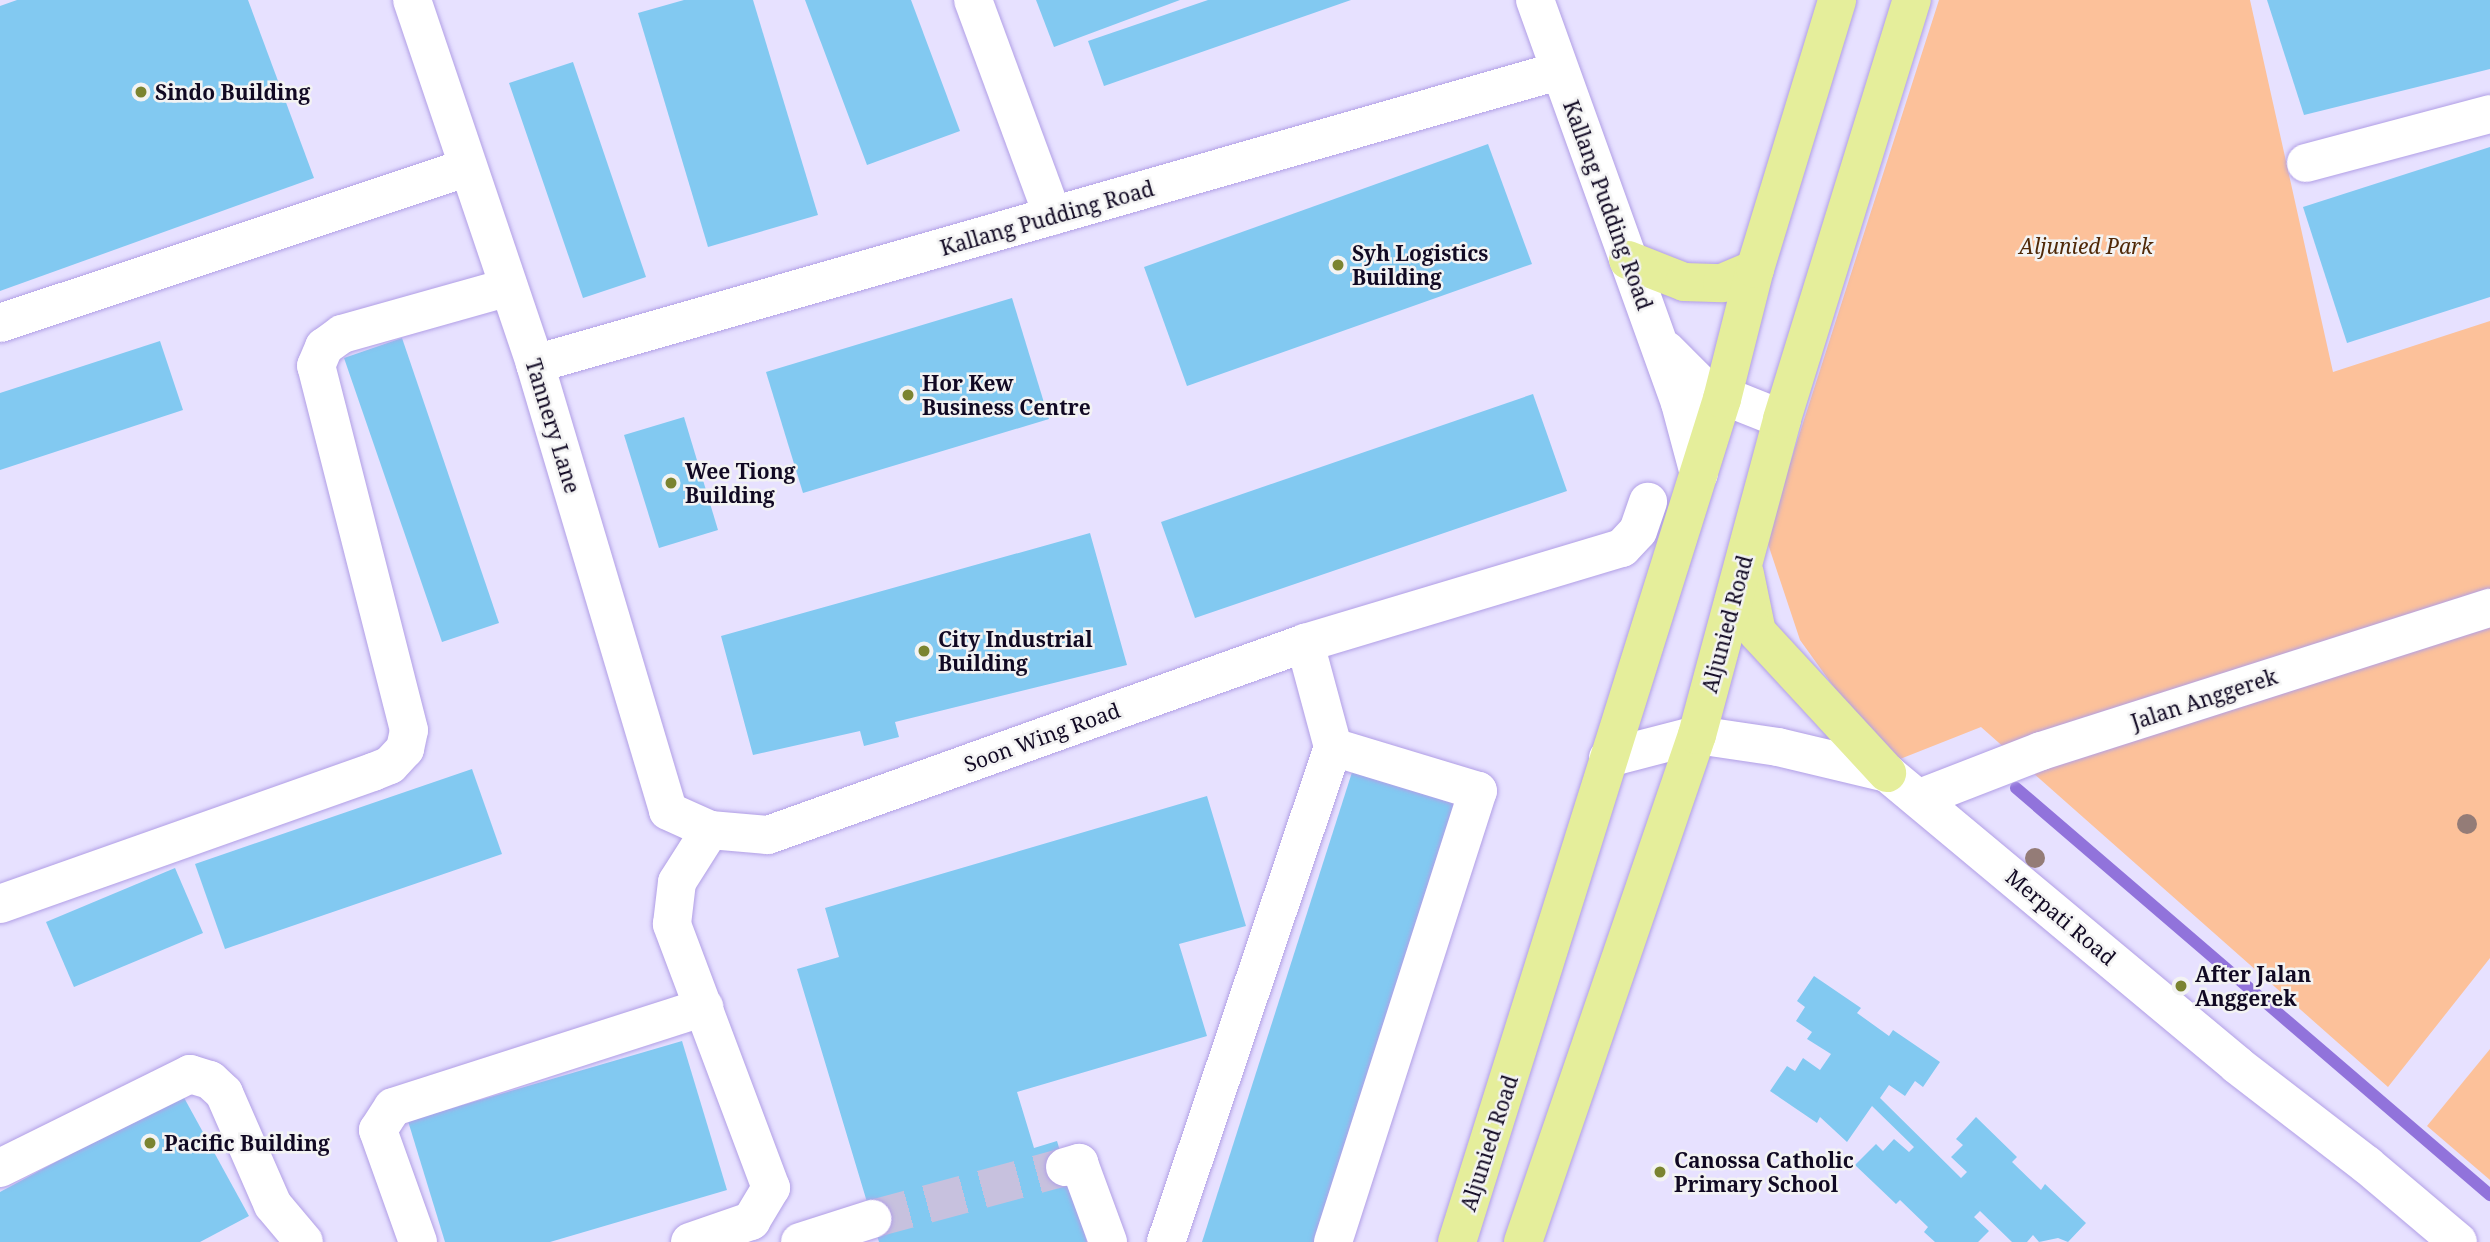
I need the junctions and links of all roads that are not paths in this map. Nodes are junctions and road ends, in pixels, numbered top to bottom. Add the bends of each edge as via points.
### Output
1 (412, 0) edge
2 (973, 0) edge
3 (1535, 0) edge
4 (1836, 0) edge
5 (1912, 0) edge
6 (1558, 71) junction
7 (2490, 114) edge
8 (2306, 163) dead end
9 (468, 167) junction
10 (1053, 216) junction
11 (1628, 260) junction
12 (1755, 270) junction
13 (509, 288) junction
14 (0, 323) edge
15 (1657, 340) junction
16 (535, 363) junction
17 (1723, 399) junction
18 (1782, 419) junction
19 (1699, 474) junction
20 (1648, 502) dead end
21 (1743, 565) junction
22 (2490, 608) edge
23 (1305, 643) junction
24 (1697, 735) junction
25 (1334, 747) junction
26 (1608, 758) junction
27 (1887, 773) junction
28 (1920, 798) junction
29 (710, 830) junction
30 (0, 904) edge
31 (704, 1007) junction
32 (1065, 1167) dead end
33 (0, 1168) edge
34 (872, 1219) tunnel mouth
35 (304, 1242) edge
36 (418, 1242) edge
37 (690, 1242) edge
38 (800, 1242) edge
39 (1108, 1242) edge
40 (1166, 1242) edge
41 (1333, 1242) edge
42 (1457, 1242) edge
43 (1523, 1242) edge
44 (2458, 1242) edge

1 - 9 street, Tannery Lane
2 - 10 street
3 - 6 street, Kallang Pudding Road
4 - 12 main road, Aljunied Road
5 - 18 main road, Aljunied Road
6 - 10 street, Kallang Pudding Road
6 - 11 street, Kallang Pudding Road
7 - 8 street
9 - 13 street, Tannery Lane
9 - 14 street
10 - 16 street, Kallang Pudding Road
11 - 12 main road via 1684,282 1721,283
11 - 15 street, Kallang Pudding Road
12 - 17 main road, Aljunied Road
13 - 16 street, Tannery Lane
13 - 30 street via 342,334 324,347 316,366 409,730 405,749 390,765 373,772
15 - 17 street, Kallang Pudding Road via 1695,380
15 - 19 street, Kallang Pudding Road
16 - 29 street, Tannery Lane via 668,811
17 - 18 street, Kallang Pudding Road
17 - 19 main road, Aljunied Road
18 - 21 main road, Aljunied Road
19 - 26 main road, Aljunied Road
20 - 23 street, Soon Wing Road via 1638,531 1622,548
21 - 24 main road, Aljunied Road
21 - 27 main road via 1757,632
22 - 28 street, Jalan Anggerek via 2041,751
23 - 25 street
23 - 29 street, Soon Wing Road via 768,835
24 - 26 street, Merpati Road
24 - 27 street, Merpati Road via 1778,747
24 - 43 main road, Aljunied Road
25 - 40 street
25 - 41 street via 1478,791
26 - 42 main road, Aljunied Road
27 - 28 street, Merpati Road
28 - 44 street, Merpati Road via 2237,1065
29 - 31 street via 677,882 672,924
31 - 36 street via 393,1107 378,1130
31 - 37 street via 771,1188 751,1221
32 - 39 street via 1079,1163
33 - 35 street via 190,1074 210,1080 224,1093 273,1205
34 - 38 street

